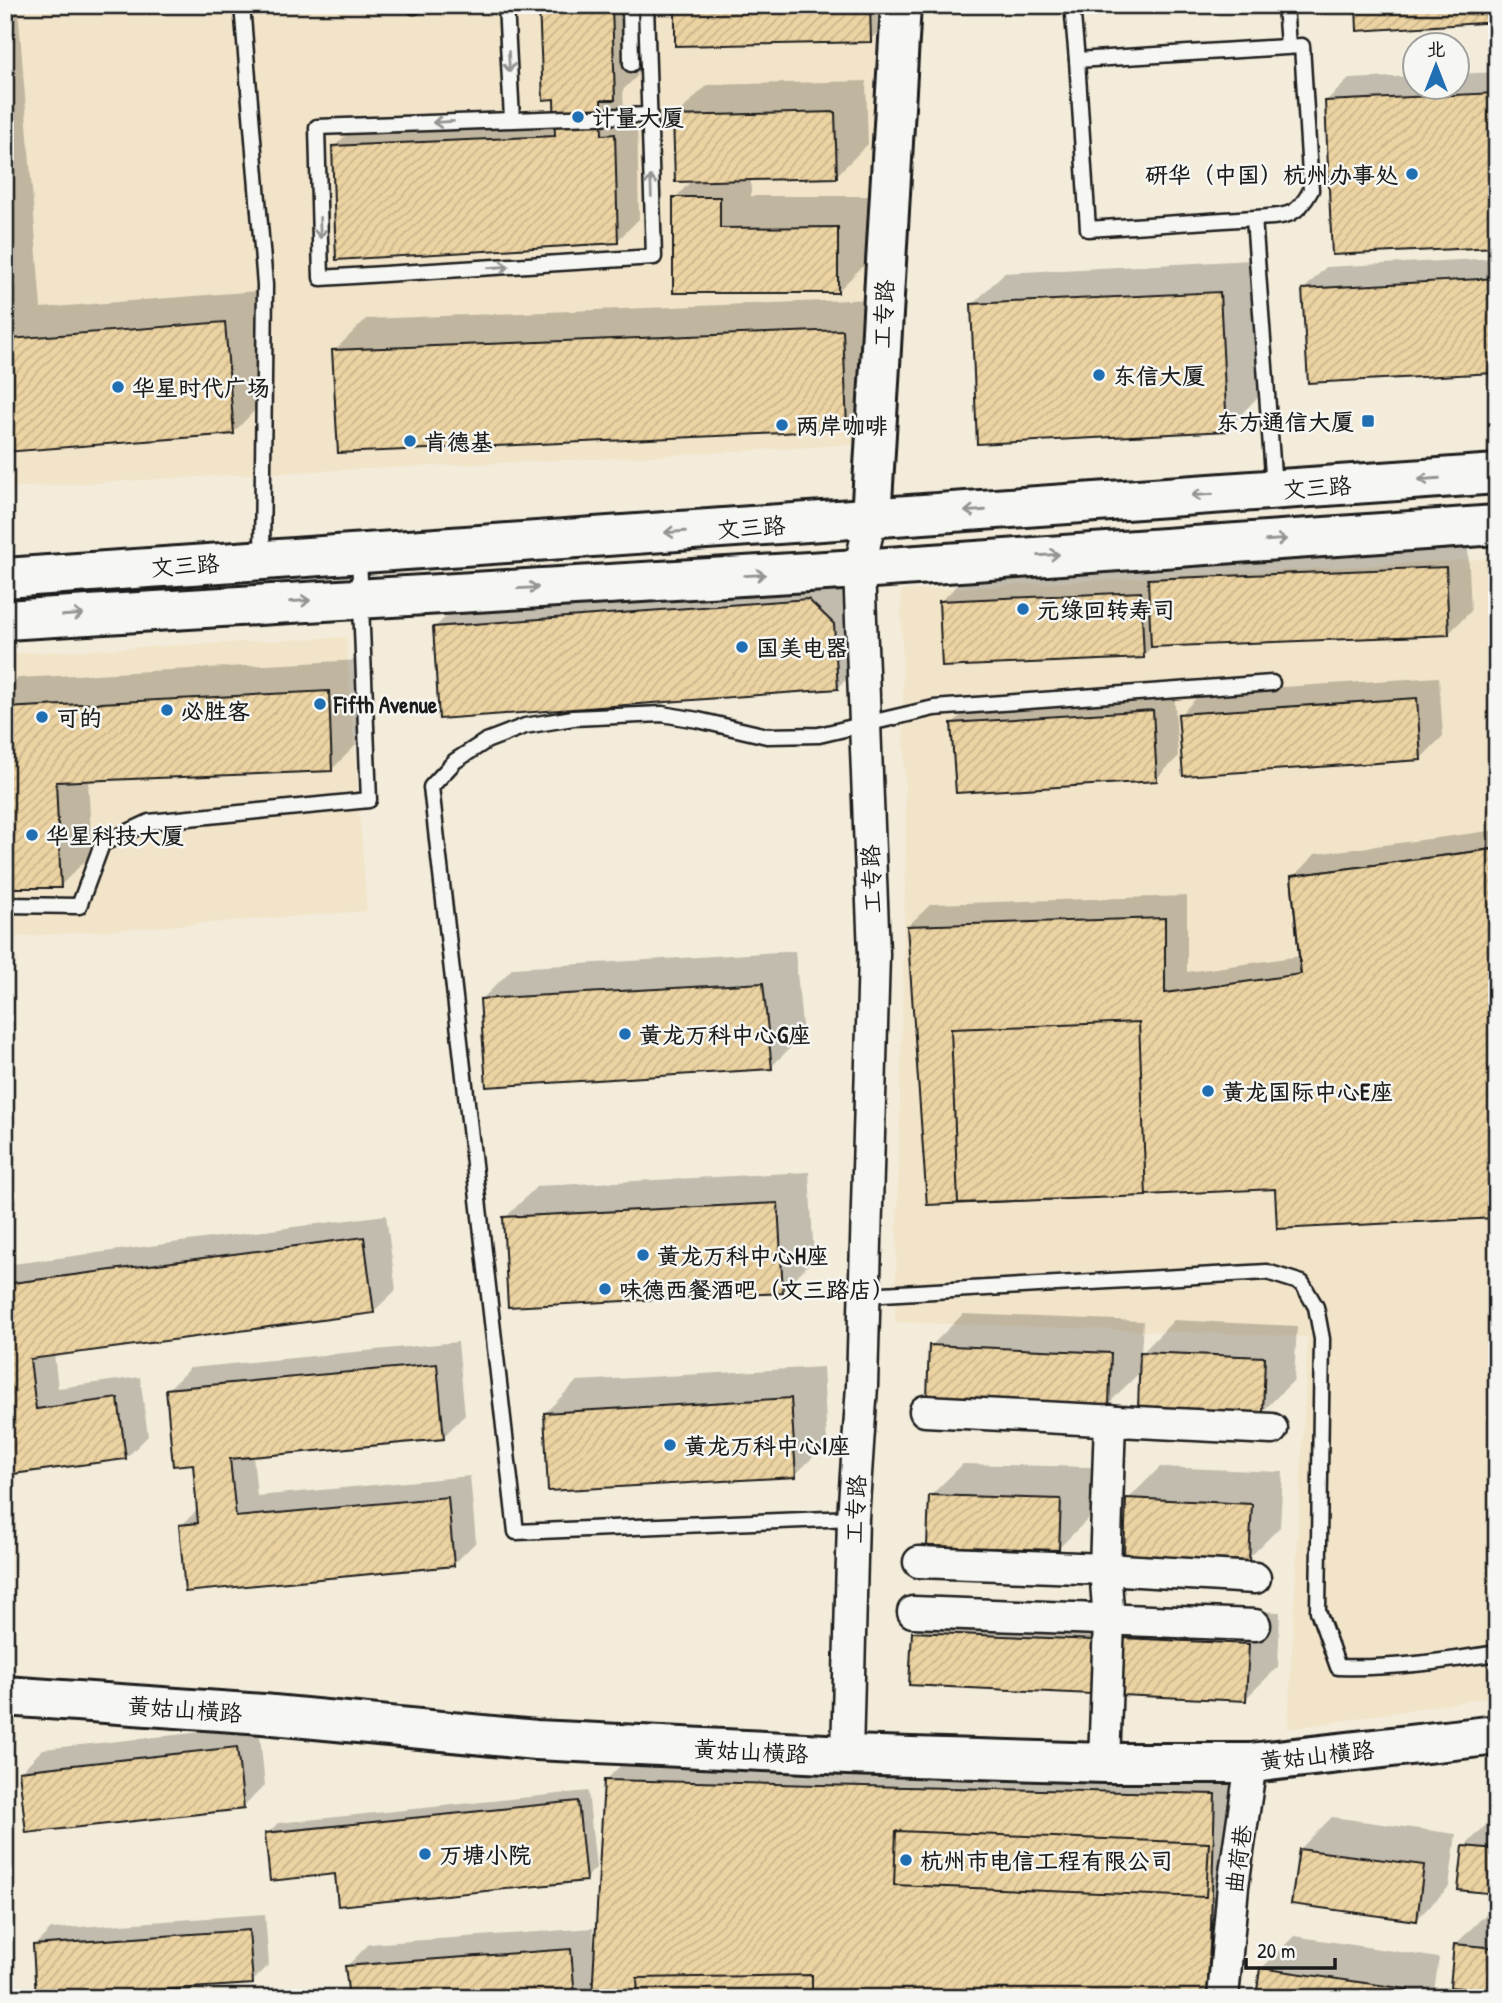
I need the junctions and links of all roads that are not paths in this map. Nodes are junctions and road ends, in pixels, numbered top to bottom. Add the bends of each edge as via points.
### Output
1 (242, 5) edge
2 (506, 5) edge
3 (630, 5) edge
4 (646, 5) edge
5 (901, 5) edge
6 (1072, 5) edge
7 (1285, 5) edge
8 (1288, 46) junction
9 (1077, 60) junction
10 (631, 64) dead end
11 (649, 115) junction
12 (512, 119) junction
13 (1254, 218) junction
14 (1497, 474) edge
15 (1274, 490) junction
16 (871, 519) junction
17 (1497, 525) edge
18 (359, 554) junction
19 (262, 559) junction
20 (859, 569) junction
21 (5, 578) edge
22 (360, 597) junction
23 (5, 620) edge
24 (1272, 683) dead end
25 (865, 725) junction
26 (5, 905) edge
27 (865, 1295) junction
28 (925, 1411) dead end
29 (1111, 1420) junction
30 (1272, 1429) dead end
31 (853, 1518) junction
32 (919, 1562) dead end
33 (1105, 1569) junction
34 (1255, 1578) dead end
35 (913, 1612) dead end
36 (1109, 1621) junction
37 (1255, 1625) dead end
38 (1497, 1653) edge
39 (5, 1696) edge
40 (1497, 1735) edge
41 (847, 1755) junction
42 (1104, 1763) junction
43 (1251, 1763) junction
44 (1223, 1998) edge

1 - 19 lane via 265,285
2 -> 12 lane
3 - 10 lane
4 - 11 lane
5 - 16 main road, 工专路
6 - 9 lane
7 - 8 lane
8 - 9 lane
8 - 13 lane via 1302,46 1311,190 1302,208 1282,216
9 - 13 lane via 1088,229
11 - 12 lane
12 -> 11 lane via 317,127 321,278 654,257
13 - 15 lane
14 -> 15 main road, 文三路
15 -> 16 main road, 文三路
16 -> 18 main road, 文三路
16 - 20 street, 工专路
20 -> 17 main road, 文三路
18 - 19 main road, 文三路
18 - 22 lane
19 - 21 main road, 文三路
22 -> 20 main road, 文三路
20 - 25 street, 工专路
23 -> 22 main road, 文三路
22 - 26 lane via 369,800 149,822 102,844 79,906
24 - 25 lane via 934,708
25 - 27 street, 工专路 via 874,954
25 - 31 lane via 819,735 767,736 662,714 573,718 525,726 486,741 455,761 431,787 516,1532
27 - 31 street, 工专路
27 - 38 lane via 1268,1272 1302,1283 1317,1307 1322,1339 1318,1611 1338,1667 1375,1668
28 - 29 street
29 - 30 street
29 - 33 street
31 - 41 street, 工专路
32 - 33 street
33 - 34 street
33 - 36 street
35 - 36 street
36 - 37 street
36 - 42 street
39 - 41 main road, 黄姑山横路 via 536,1740
40 - 43 main road, 黄姑山横路
41 - 42 main road, 黄姑山横路
42 - 43 main road, 黄姑山横路
43 - 44 street, 曲荷巷

